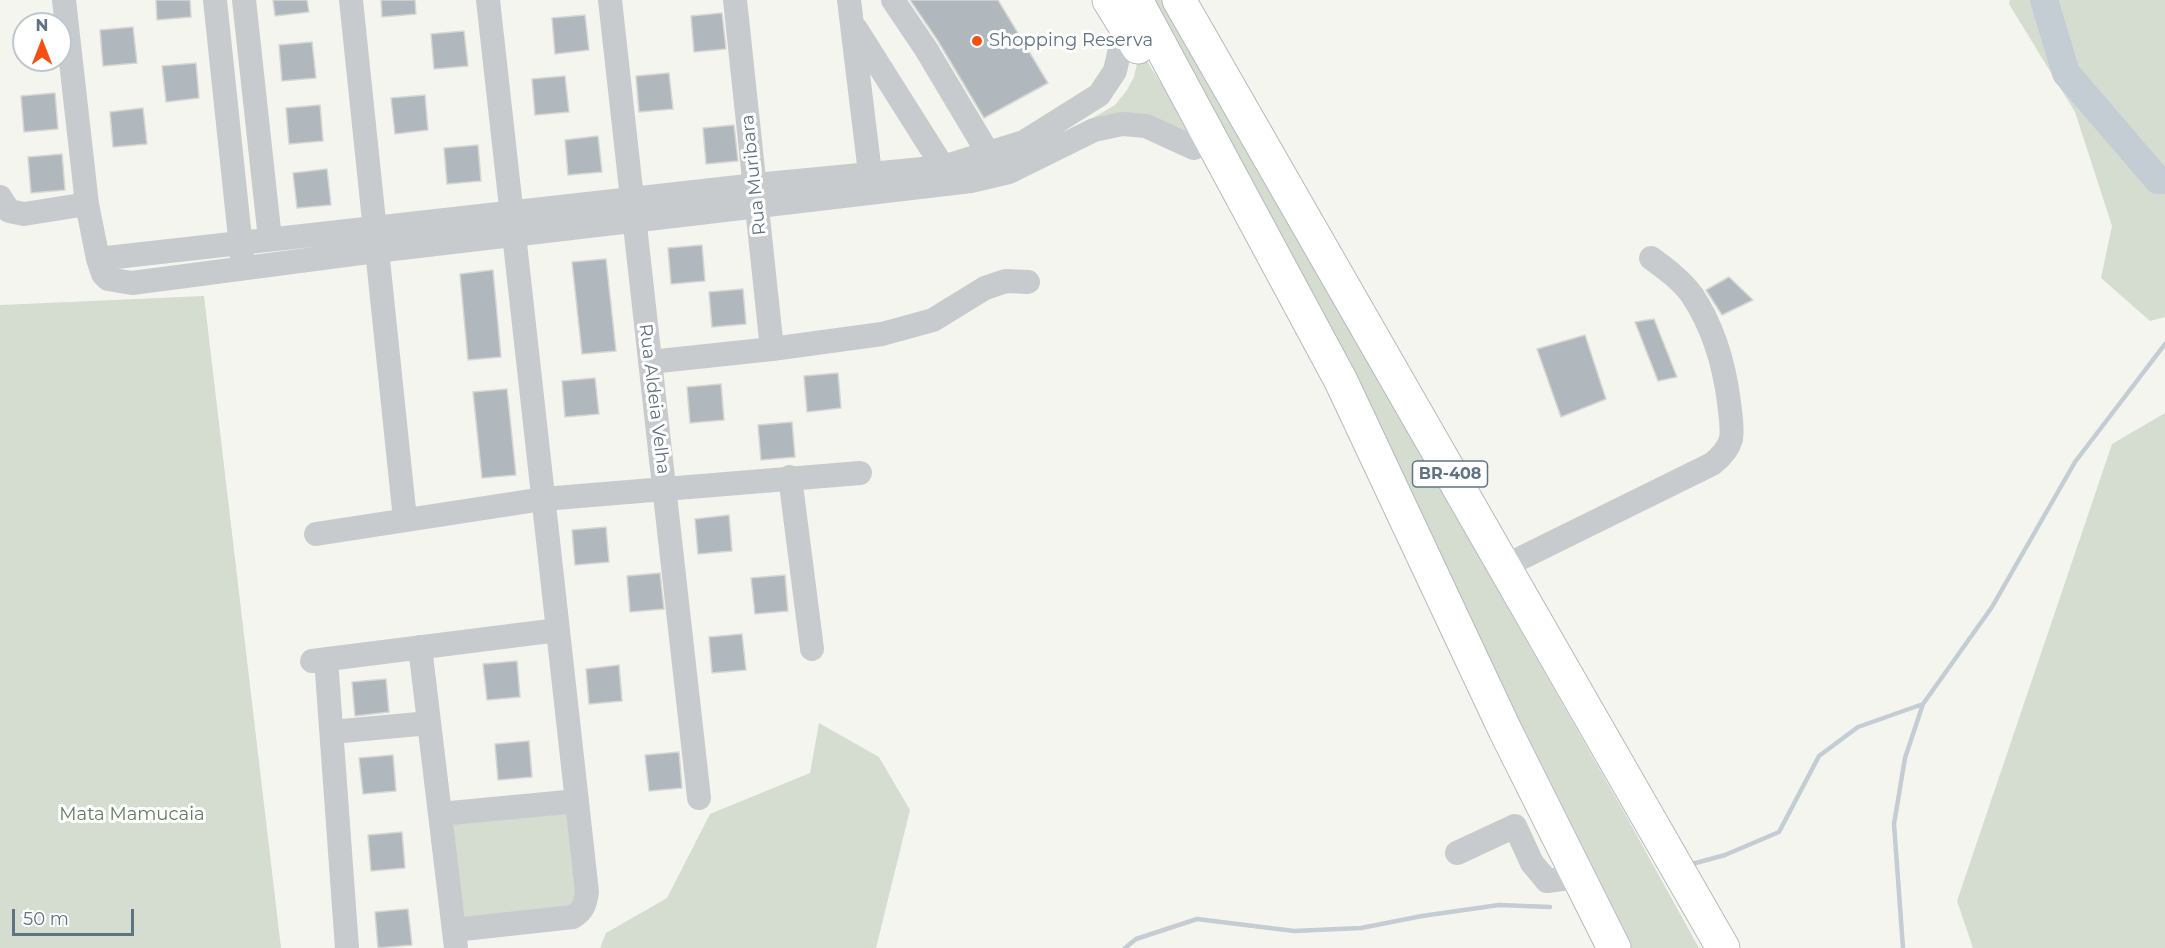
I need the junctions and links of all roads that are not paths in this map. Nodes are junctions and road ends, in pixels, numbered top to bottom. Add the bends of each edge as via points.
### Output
1 (64, 0) edge
2 (215, 0) edge
3 (244, 0) edge
4 (351, 0) edge
5 (488, 0) edge
6 (610, 0) edge
7 (735, 0) edge
8 (893, 0) edge
9 (1179, 0) edge
10 (1123, 9) edge
11 (850, 11) edge
12 (1194, 148) junction
13 (988, 153) junction
14 (943, 166) junction
15 (870, 173) junction
16 (898, 181) junction
17 (757, 195) junction
18 (0, 196) edge
19 (87, 204) junction
20 (632, 210) junction
21 (513, 224) junction
22 (374, 227) junction
23 (270, 239) junction
24 (240, 243) junction
25 (376, 251) junction
26 (98, 258) junction
27 (1651, 258) dead end
28 (243, 268) junction
29 (1028, 282) dead end
30 (772, 349) junction
31 (650, 362) junction
32 (1341, 381) junction
33 (860, 473) dead end
34 (790, 477) junction
35 (665, 488) junction
36 (543, 499) junction
37 (405, 519) junction
38 (316, 534) dead end
39 (1503, 567) junction
40 (558, 630) junction
41 (420, 647) junction
42 (812, 649) dead end
43 (429, 723) junction
44 (332, 732) junction
45 (699, 798) dead end
46 (577, 801) junction
47 (440, 814) junction
48 (1457, 854) dead end
49 (1578, 877) junction
50 (455, 939) edge
51 (347, 948) edge
52 (1614, 948) edge
53 (1724, 948) edge

1 - 19 street
2 - 24 street
3 - 23 street
4 - 22 street
5 - 21 street
6 - 20 street, Rua Aldeia Velha
7 - 17 street, Rua Muribara
8 - 13 street
9 - 39 highway, BR-408
10 - 12 highway
10 - 13 street via 1115,71 1099,95 1024,142
10 - 32 highway, BR-408
11 - 14 street
11 - 15 street
12 - 16 street via 1146,126 1122,124 1094,130 1009,172 971,181
12 - 32 highway via 1289,317 1311,350
13 - 14 street
14 - 16 street
15 - 16 street
15 - 17 street
16 - 17 street
17 - 20 street
17 - 30 street, Rua Muribara
18 - 19 street via 9,212 24,214
19 - 26 street
20 - 21 street
20 - 31 street, Rua Aldeia Velha
21 - 22 street
21 - 25 street
21 - 36 street
22 - 23 street
22 - 25 street
23 - 24 street
24 - 26 street
24 - 28 street
25 - 28 street
25 - 37 street
26 - 28 street via 108,279 132,283
27 - 39 street via 1691,294 1718,345 1731,418 1731,439 1725,453 1712,464
29 - 30 street via 1006,281 985,288 933,320 882,334
30 - 31 street
31 - 35 street, Rua Aldeia Velha
32 - 49 highway, BR-408
33 - 34 street
34 - 35 street
34 - 42 street
35 - 36 street
35 - 45 street, Rua Aldeia Velha
36 - 37 street
36 - 40 street
37 - 38 street
39 - 53 highway, BR-408
40 - 41 street
40 - 46 street
41 - 43 street
41 - 44 street via 319,660
43 - 44 street
43 - 47 street
44 - 51 street
46 - 47 street
46 - 50 street via 587,892 582,912 573,917
47 - 50 street
48 - 49 street via 1515,826 1532,863 1547,881
49 - 52 highway, BR-408

